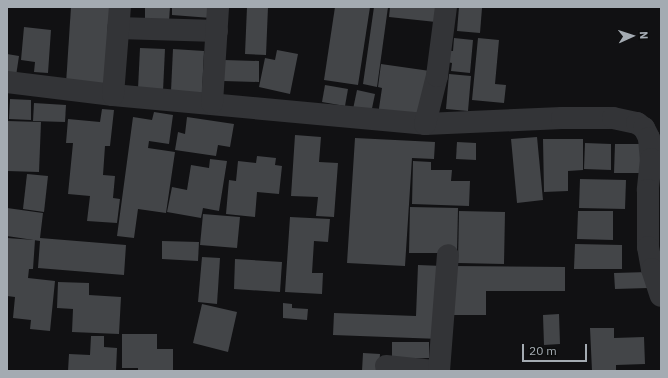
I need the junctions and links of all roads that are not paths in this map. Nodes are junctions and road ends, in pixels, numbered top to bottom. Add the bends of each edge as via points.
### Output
1 (218, 7) edge
2 (446, 7) edge
3 (119, 18) edge
4 (217, 31) junction
5 (7, 82) edge
6 (113, 95) junction
7 (212, 102) junction
8 (425, 124) junction
9 (448, 254) dead end
10 (661, 296) edge
11 (386, 366) dead end
12 (434, 371) edge
13 (438, 371) edge

1 - 4 street
2 - 8 street via 437,76
3 - 4 street
3 - 6 street
4 - 7 street
5 - 6 street
6 - 7 street
7 - 8 street
8 - 10 street via 562,118 613,118 637,122 649,138 651,159 648,247 652,270
9 - 13 street
11 - 12 street

